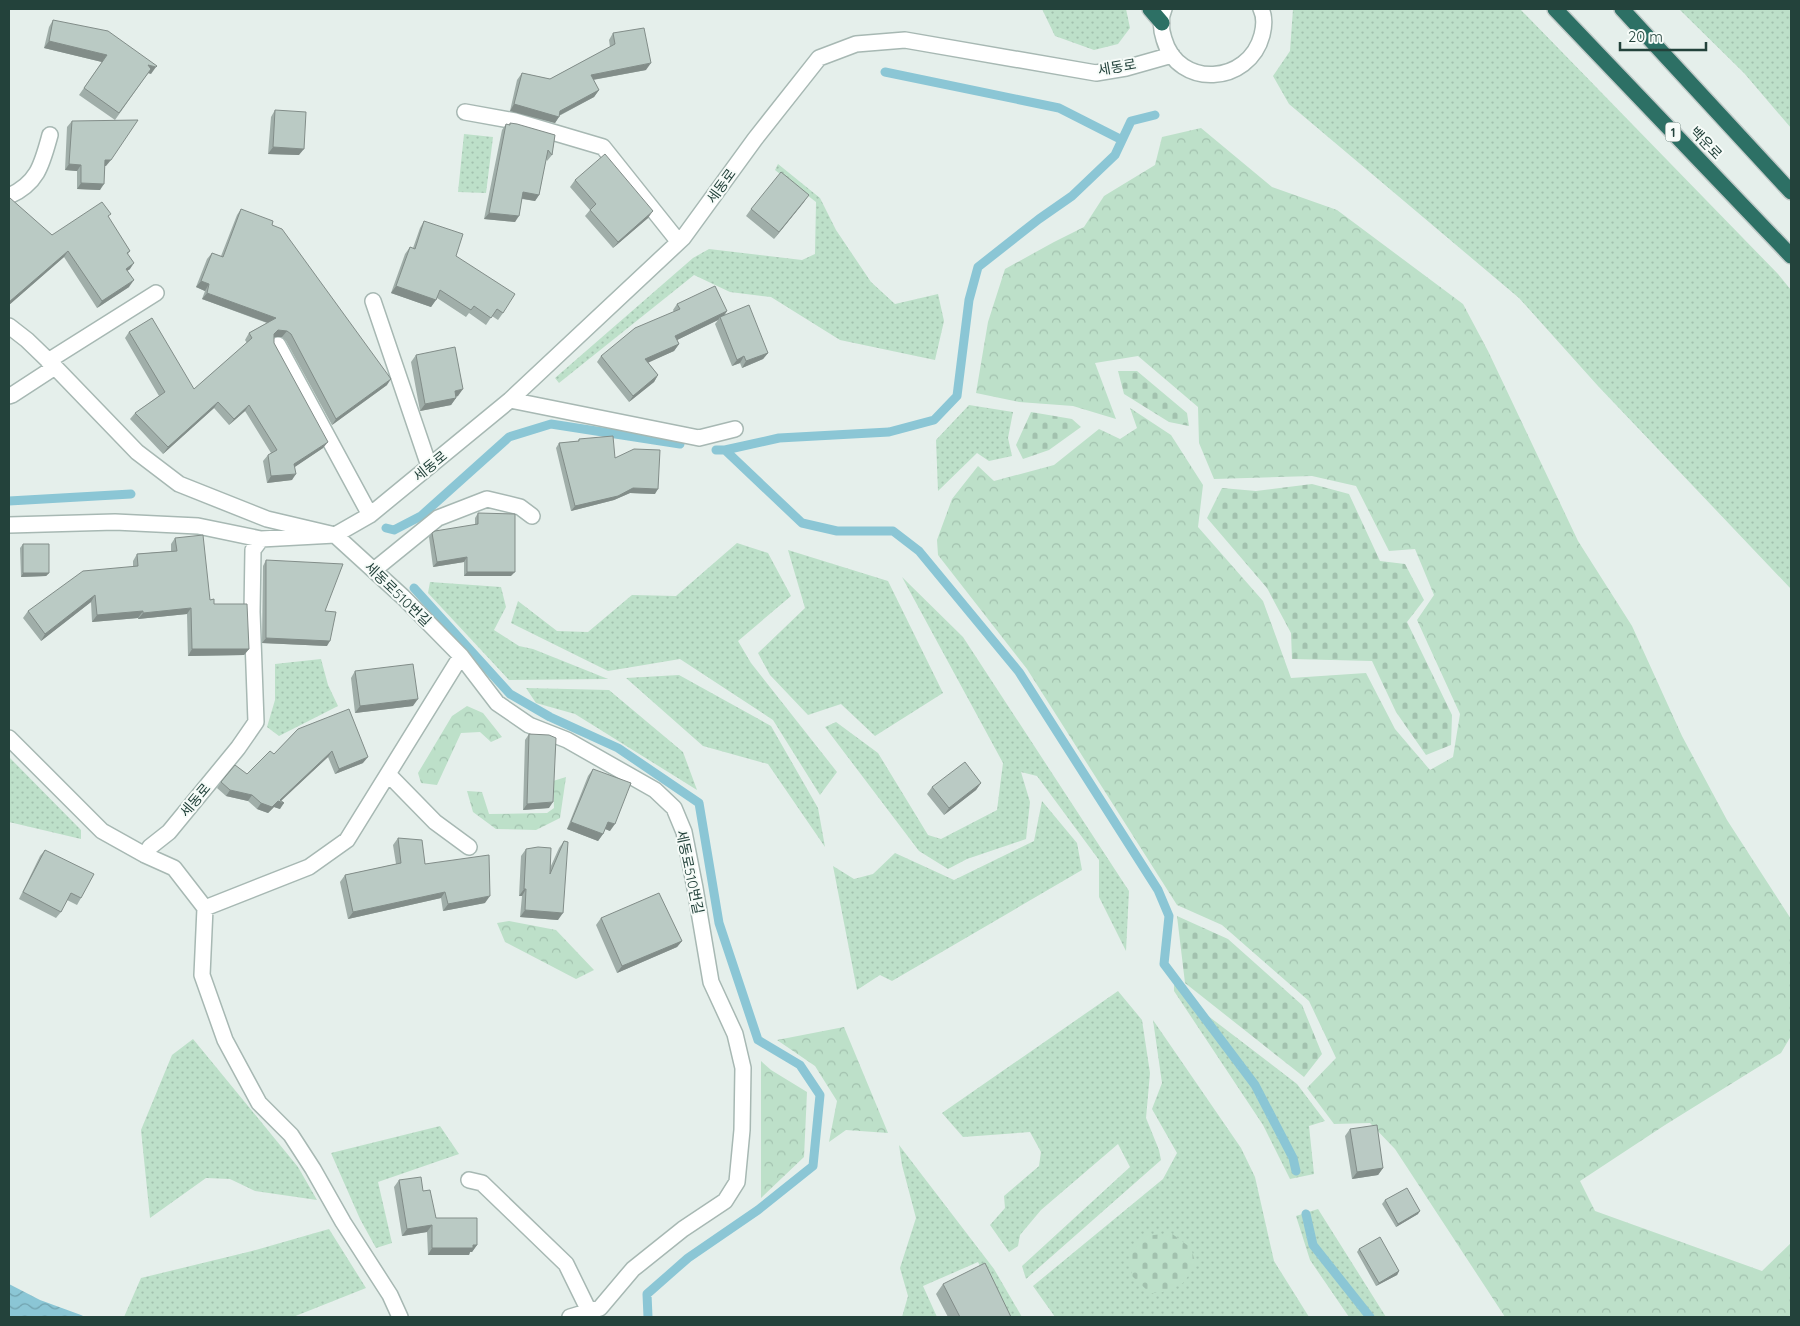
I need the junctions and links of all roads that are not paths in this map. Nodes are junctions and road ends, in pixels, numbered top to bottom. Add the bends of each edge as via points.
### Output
1 (1150, 9) edge
2 (1261, 9) edge
3 (1555, 9) edge
4 (1622, 9) edge
5 (1163, 16) edge
6 (1172, 54) junction
7 (465, 112) dead end
8 (50, 136) dead end
9 (1791, 192) edge
10 (9, 196) edge
11 (678, 241) junction
12 (1791, 256) edge
13 (156, 293) dead end
14 (374, 301) dead end
15 (9, 326) edge
16 (278, 345) edge
17 (51, 364) junction
18 (9, 396) edge
19 (510, 400) junction
20 (735, 429) dead end
21 (429, 466) junction
22 (370, 515) junction
23 (532, 516) dead end
24 (9, 525) edge
25 (335, 535) junction
26 (261, 538) junction
27 (374, 570) junction
28 (461, 656) junction
29 (9, 738) edge
30 (388, 774) junction
31 (469, 847) dead end
32 (145, 855) junction
33 (205, 908) junction
34 (469, 1180) dead end
35 (598, 1312) edge
36 (400, 1317) edge
37 (570, 1317) edge

1 - 5 highway
2 - 6 street via 1264,28 1260,44 1238,69 1206,75 1190,70
3 - 12 highway, 백운로 / 1
4 - 9 highway
5 - 6 street via 1161,30 1166,47
6 - 11 street, 세동로 via 1096,73 905,40 856,44 819,58
7 - 11 street via 515,121 603,147
8 - 10 street via 40,169 22,190
11 - 19 street, 세동로
13 - 17 street
14 - 21 street
15 - 17 street
16 - 22 street
17 - 18 street
17 - 25 street via 137,452 179,484 267,518
19 - 20 street via 699,438
19 - 21 street, 세동로
21 - 22 street, 세동로
22 - 25 street, 세동로
23 - 27 street via 520,507 487,499 438,518
24 - 26 street, 세동로 via 115,522 198,526
25 - 26 street, 세동로
25 - 27 street, 세동로510번길
26 - 32 street, 세동로 via 253,550 256,722 169,832
27 - 28 street, 세동로510번길
28 - 30 street
28 - 35 street, 세동로510번길 via 496,704 528,725 567,740 655,790 674,808 684,832 711,982 734,1034 743,1068 737,1182 725,1201 683,1229 633,1270
29 - 32 street via 102,831
30 - 31 street via 435,822
30 - 33 street via 347,840 309,868
32 - 33 street via 174,868
33 - 36 street via 202,974 225,1040 259,1103 291,1135 313,1169 390,1295
34 - 35 street via 482,1183 566,1264
35 - 37 street

